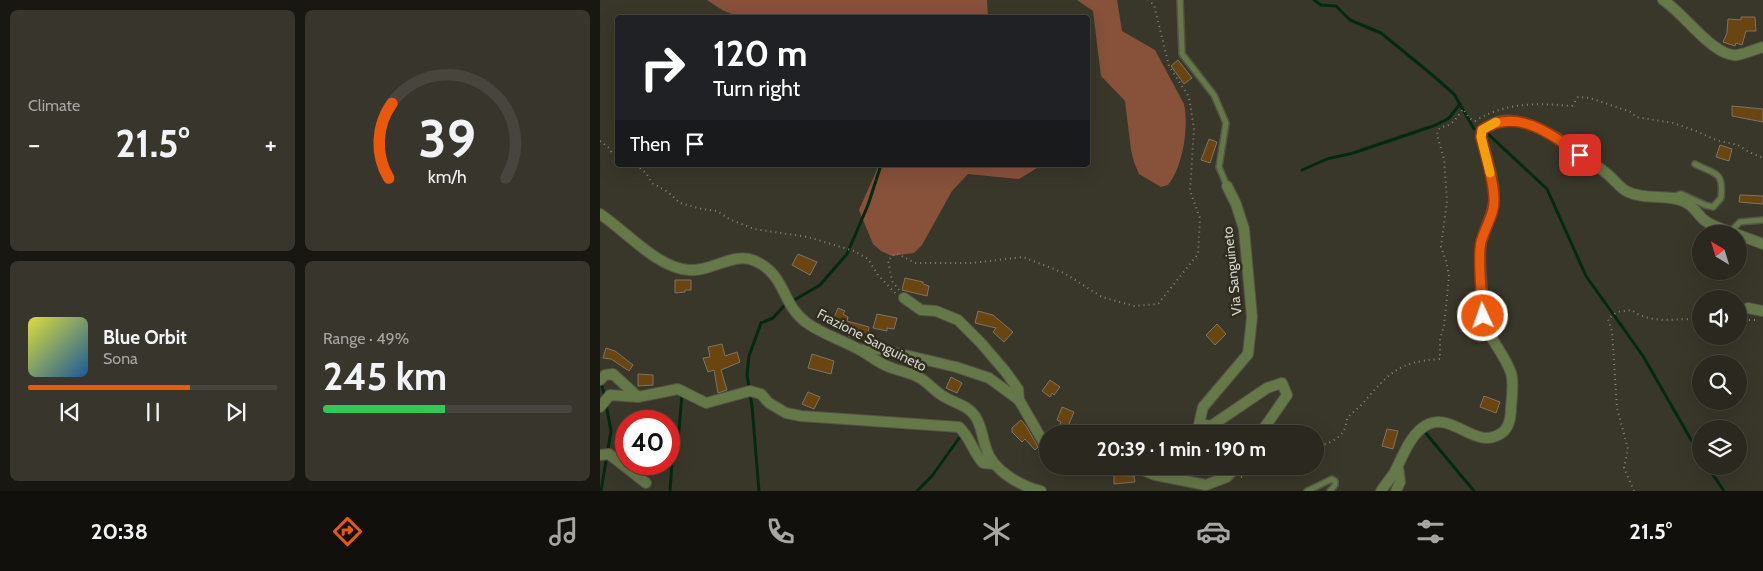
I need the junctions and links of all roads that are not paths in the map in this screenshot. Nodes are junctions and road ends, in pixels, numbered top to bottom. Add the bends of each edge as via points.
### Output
1 (1180, 0) edge
2 (1663, 0) edge
3 (1763, 47) edge
4 (1695, 164) dead end
5 (1227, 186) joint
6 (1670, 198) junction
7 (600, 214) edge
8 (1763, 220) edge
9 (1716, 225) edge
10 (1739, 225) edge
11 (1748, 238) edge
12 (1763, 244) edge
13 (903, 299) road end
14 (1748, 308) dead end
15 (1760, 315) edge
16 (861, 350) junction
17 (600, 380) edge
18 (638, 397) junction
19 (1019, 400) junction
20 (600, 407) edge
21 (1205, 425) edge
22 (1212, 425) edge
23 (1266, 425) edge
24 (1039, 434) edge
25 (600, 455) edge
26 (994, 464) junction
27 (1398, 466) junction
28 (1161, 475) edge
29 (1229, 475) edge
30 (646, 483) dead end
31 (1041, 491) edge
32 (1307, 491) edge
33 (1330, 491) edge
34 (1381, 491) edge
35 (1396, 491) edge

1 - 5 lane via 1182,54 1214,96 1226,123 1219,167
2 - 3 street via 1720,50 1735,55
4 - 6 lane via 1718,175 1722,184 1721,198 1713,207 1681,194
5 - 21 street, Via Sanguineto via 1244,229 1252,317 1248,354 1203,407 1199,424
6 - 9 street via 1685,201 1704,220
6 - 27 street via 1643,197 1625,190 1561,141 1536,127 1514,120 1491,124 1482,130 1494,199 1492,215 1481,242 1483,316 1490,337 1512,376 1509,425 1504,432 1482,439 1446,422 1424,427 1415,435
7 - 16 street, Frazione Sanguineto via 658,258 674,266 702,270 735,259 754,260 767,267 780,281 792,308 808,324
8 - 10 lane via 1740,222
11 - 12 street
13 - 19 street via 921,310 936,310 958,320 1005,371 1018,389
14 - 15 street
16 - 19 street via 871,348 956,367 989,378
16 - 26 street, Frazione Sanguineto via 886,366 919,377 945,397 971,411 980,425 986,450
17 - 18 street via 613,374
18 - 20 street via 610,395
18 - 26 street via 678,389 706,403 750,390 761,394 786,413 800,416 959,427 967,434 977,457 984,464
19 - 24 street
22 - 23 street, Via Sanguineto via 1267,388 1282,383 1287,395
25 - 30 street via 609,454
26 - 31 street via 1018,481
27 - 34 street
27 - 35 street via 1400,482
28 - 29 street via 1206,485
32 - 33 lane via 1332,479 1335,486

